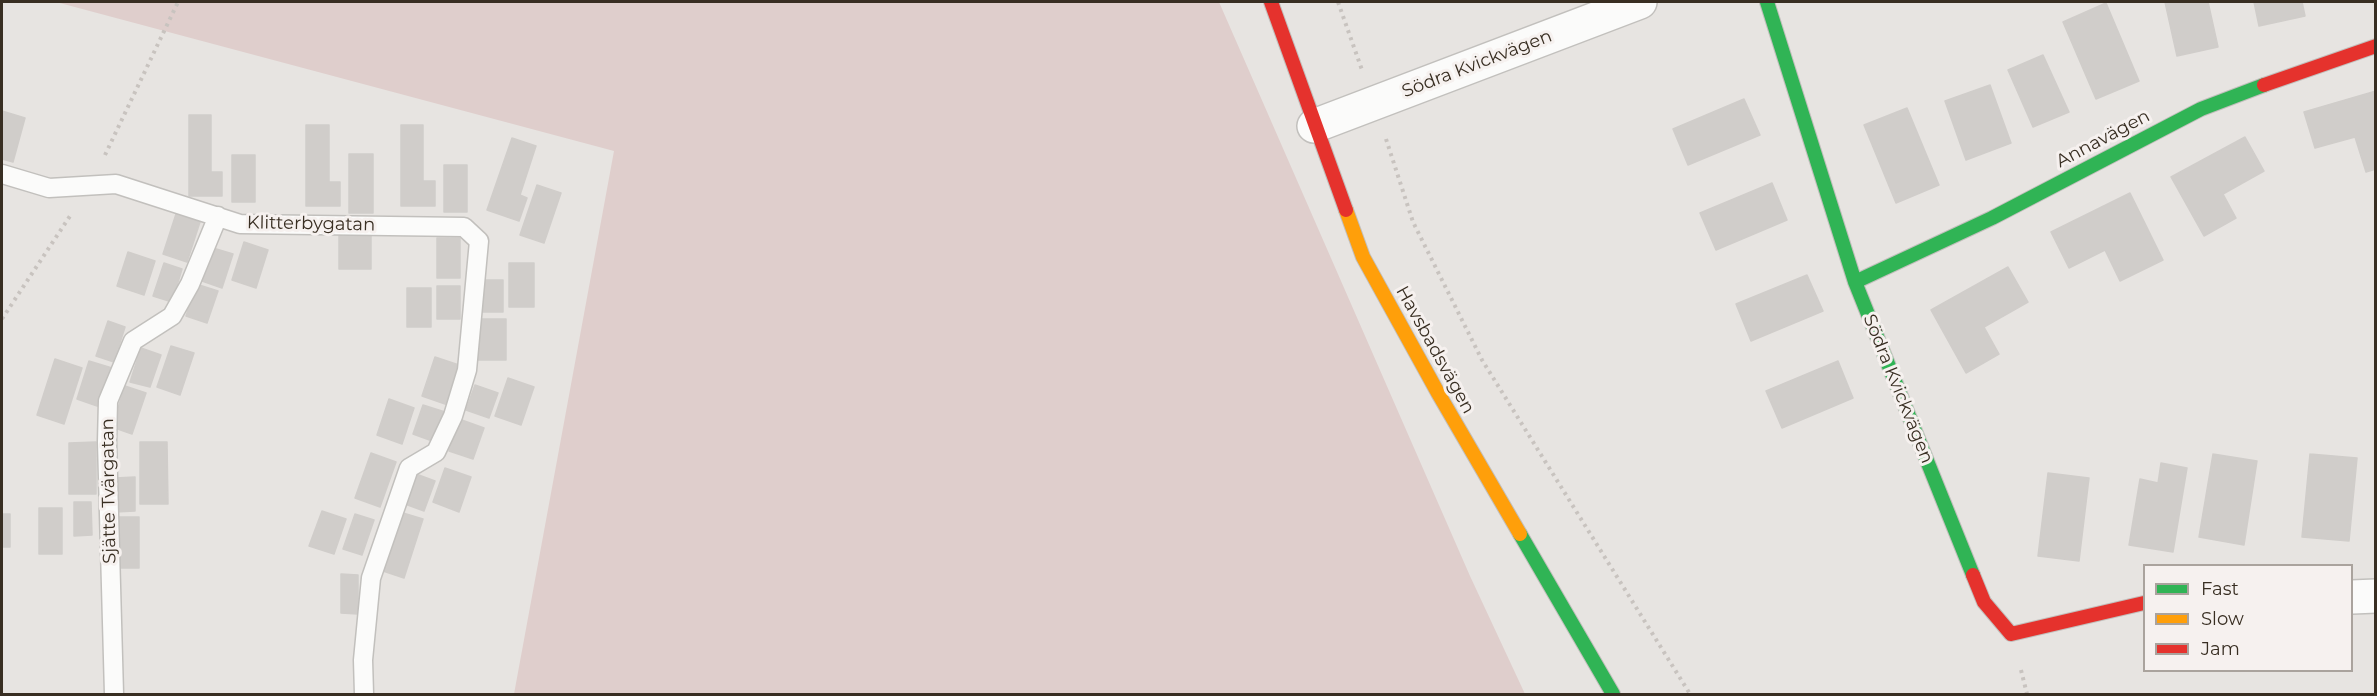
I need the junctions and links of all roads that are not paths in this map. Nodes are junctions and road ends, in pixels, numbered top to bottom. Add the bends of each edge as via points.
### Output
1 (1271, 2) edge
2 (1640, 2) edge
3 (1767, 2) edge
4 (2376, 46) edge
5 (1314, 126) junction
6 (2, 174) edge
7 (218, 216) junction
8 (1855, 282) junction
9 (2376, 596) edge
10 (2353, 597) edge
11 (2143, 603) edge
12 (114, 694) edge
13 (364, 694) edge
14 (1613, 694) edge

1 - 5 street, Havsbadsvägen
2 - 5 street, Södra Kvickvägen
3 - 8 street, Södra Kvickvägen
4 - 8 street, Annavägen via 2200,109 1992,218
5 - 14 street, Havsbadsvägen via 1363,257
6 - 7 lane, Klitterbygatan via 48,188 117,184
7 - 12 lane, Sjätte Tvärgatan via 172,316 133,341 108,401
7 - 13 lane, Klitterbygatan via 240,224 464,227 479,241 467,370 453,417 436,452 409,468 371,578 363,660
8 - 11 street, Södra Kvickvägen via 1984,602 2011,634
9 - 10 street

